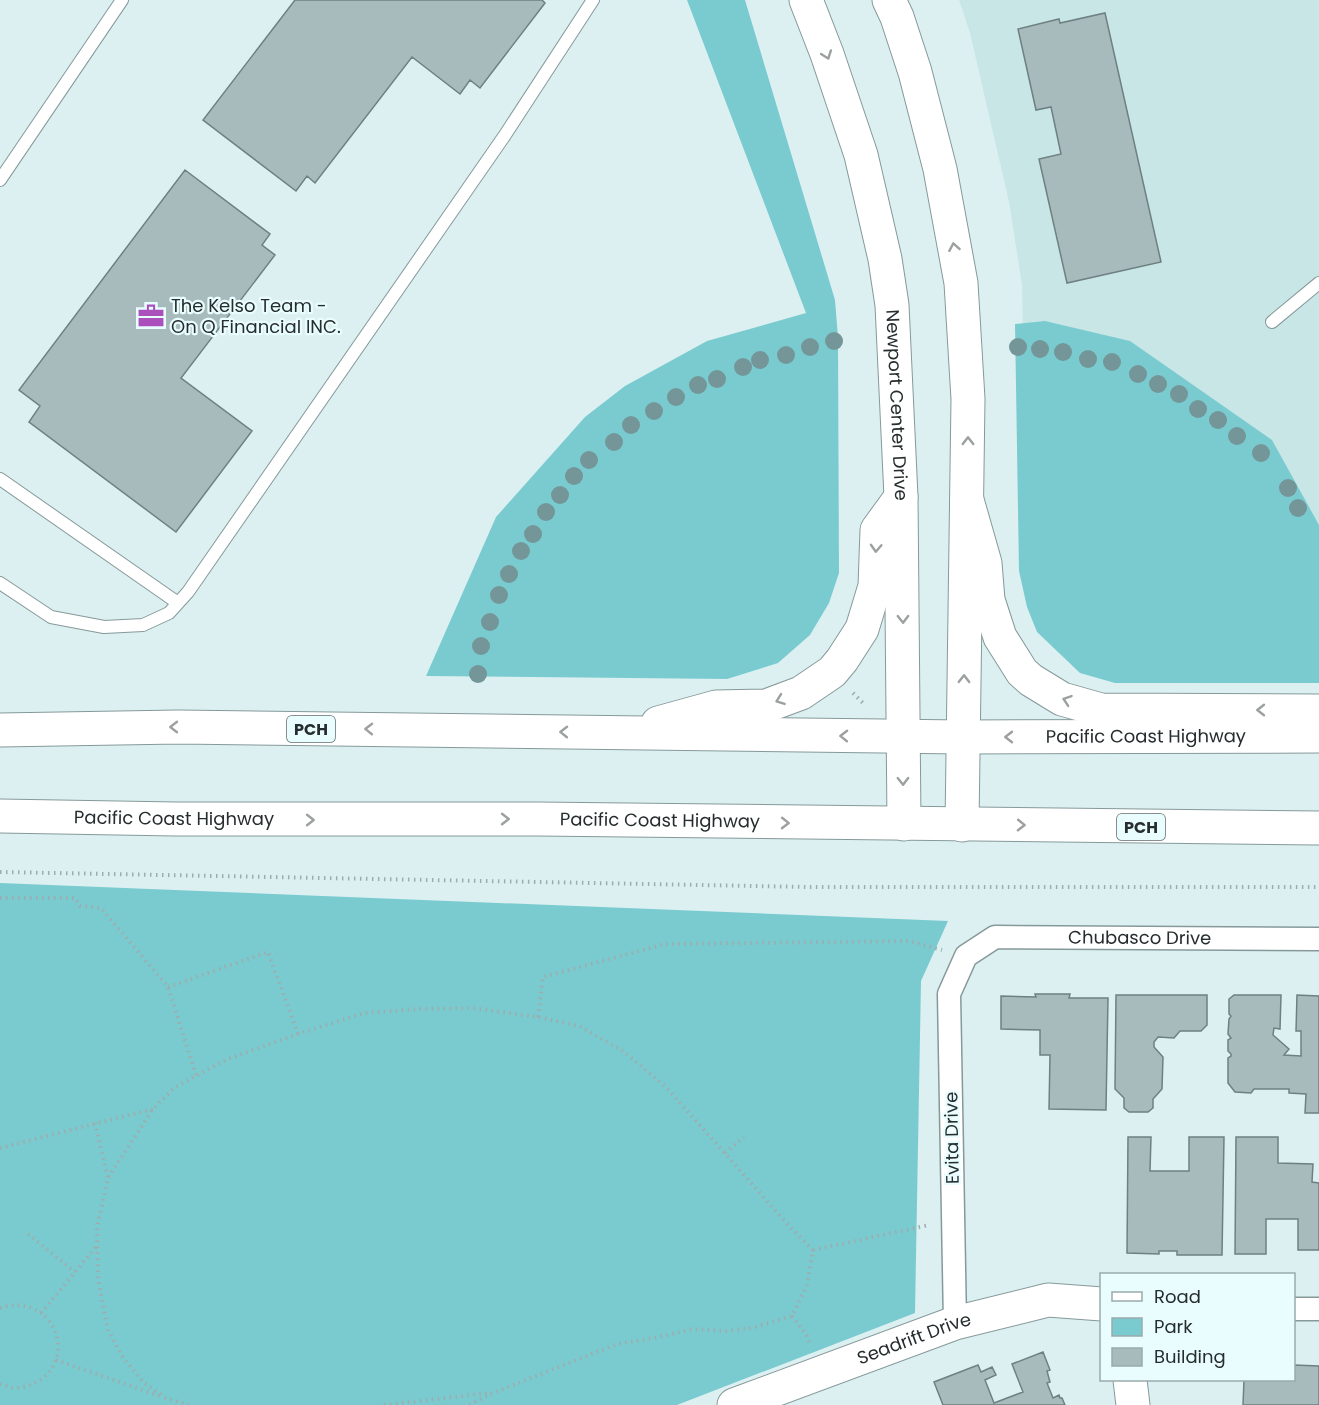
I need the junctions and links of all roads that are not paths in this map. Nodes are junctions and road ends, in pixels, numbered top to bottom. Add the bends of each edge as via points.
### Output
1 (122, 0) edge
2 (593, 0) edge
3 (806, 0) edge
4 (889, 0) edge
5 (0, 180) edge
6 (1319, 283) edge
7 (1272, 322) dead end
8 (0, 479) edge
9 (901, 497) junction
10 (967, 500) junction
11 (0, 583) edge
12 (178, 603) junction
13 (1319, 711) edge
14 (0, 730) edge
15 (622, 733) junction
16 (1319, 736) edge
17 (902, 737) junction
18 (963, 737) junction
19 (1319, 812) edge
20 (0, 816) edge
21 (904, 824) junction
22 (962, 825) junction
23 (1237, 827) junction
24 (1319, 828) edge
25 (1319, 939) edge
26 (966, 956) joint
27 (1100, 1304) edge
28 (1295, 1309) edge
29 (1319, 1309) edge
30 (955, 1323) junction
31 (1130, 1381) edge
32 (734, 1405) edge
33 (1133, 1405) edge

1 - 5 lane
2 - 12 lane via 492,154
3 -> 9 main road, Newport Center Drive via 861,155 885,259 892,305
10 -> 4 main road via 968,399 961,283 940,169 915,72
6 - 7 lane
8 - 12 lane
9 -> 15 main road via 877,530 875,586 861,630 832,672 801,693 766,706 716,707
9 -> 17 main road, Newport Center Drive
13 -> 10 main road via 1101,710 1062,699 1030,680 1000,637 988,600 985,563
18 -> 10 main road
11 - 12 lane via 51,617 104,627 143,625 170,613
15 -> 14 main road, Pacific Coast Highway / PCH via 178,727
17 -> 15 main road, Pacific Coast Highway / PCH
16 -> 18 main road, Pacific Coast Highway / PCH
17 - 18 main road, Pacific Coast Highway / PCH
17 -> 21 main road, Newport Center Drive
18 - 22 main road
19 - 23 main road
20 -> 21 main road, Pacific Coast Highway / PCH
21 - 22 main road, Pacific Coast Highway / PCH
22 -> 23 main road, Pacific Coast Highway / PCH
23 - 24 main road, Pacific Coast Highway / PCH
25 - 26 street, Chubasco Drive via 995,936
26 - 30 street, Evita Drive via 949,994
27 - 30 main road, Seadrift Drive via 1048,1300
28 - 29 street
30 - 32 main road, Seadrift Drive
31 - 33 main road

